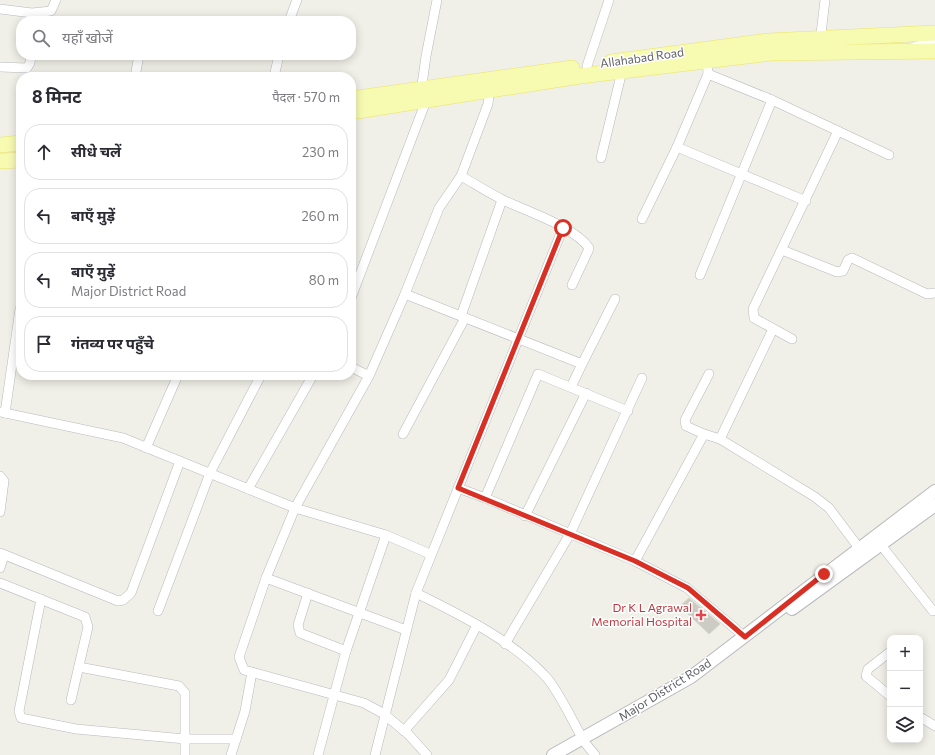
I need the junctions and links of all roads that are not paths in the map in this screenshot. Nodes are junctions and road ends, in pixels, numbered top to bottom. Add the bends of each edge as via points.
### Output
1 (56, 0) edge
2 (297, 0) edge
3 (437, 0) edge
4 (610, 0) edge
5 (825, 0) edge
6 (0, 9) edge
7 (28, 16) edge
8 (35, 16) edge
9 (291, 16) edge
10 (935, 33) edge
11 (890, 35) junction
12 (935, 41) edge
13 (820, 45) junction
14 (935, 51) edge
15 (895, 52) junction
16 (30, 60) edge
17 (138, 60) edge
18 (278, 60) edge
19 (707, 61) junction
20 (0, 66) edge
21 (587, 66) junction
22 (622, 71) junction
23 (136, 72) edge
24 (275, 72) edge
25 (490, 85) junction
26 (423, 97) junction
27 (356, 99) edge
28 (772, 100) junction
29 (356, 111) edge
30 (838, 131) junction
31 (16, 143) edge
32 (0, 145) edge
33 (677, 147) junction
34 (889, 155) dead end
35 (601, 158) dead end
36 (16, 160) edge
37 (0, 161) edge
38 (742, 174) junction
39 (461, 176) junction
40 (502, 200) junction
41 (806, 201) junction
42 (642, 219) dead end
43 (563, 228) junction
44 (782, 250) junction
45 (700, 275) dead end
46 (356, 284) edge
47 (572, 286) dead end
48 (935, 293) edge
49 (405, 294) junction
50 (615, 299) dead end
51 (463, 317) junction
52 (773, 329) junction
53 (16, 332) edge
54 (519, 339) junction
55 (792, 339) dead end
56 (582, 364) junction
57 (356, 370) edge
58 (709, 374) dead end
59 (368, 376) junction
60 (642, 378) dead end
61 (176, 380) edge
62 (258, 380) edge
63 (310, 380) edge
64 (572, 387) junction
65 (586, 393) junction
66 (628, 411) junction
67 (2, 412) edge
68 (403, 434) dead end
69 (704, 434) junction
70 (720, 439) junction
71 (146, 448) junction
72 (180, 461) junction
73 (210, 473) junction
74 (0, 476) edge
75 (458, 488) junction
76 (248, 489) junction
77 (935, 491) edge
78 (485, 498) junction
79 (935, 505) edge
80 (295, 508) junction
81 (0, 512) edge
82 (525, 516) junction
83 (570, 534) junction
84 (386, 536) junction
85 (881, 545) junction
86 (859, 548) junction
87 (2, 554) edge
88 (430, 554) junction
89 (635, 561) junction
90 (0, 568) edge
91 (266, 578) junction
92 (0, 582) edge
93 (308, 593) junction
94 (416, 593) junction
95 (41, 599) junction
96 (158, 610) dead end
97 (933, 610) dead end
98 (360, 612) junction
99 (478, 625) junction
100 (406, 630) junction
101 (745, 637) junction
102 (505, 644) junction
103 (346, 651) junction
104 (887, 654) edge
105 (79, 667) junction
106 (252, 672) junction
107 (335, 694) junction
108 (887, 694) edge
109 (71, 700) dead end
110 (384, 714) junction
111 (923, 718) edge
112 (935, 726) edge
113 (404, 731) junction
114 (185, 739) junction
115 (236, 739) junction
116 (585, 741) junction
117 (185, 755) edge
118 (231, 755) edge
119 (318, 755) edge
120 (375, 755) edge
121 (427, 755) edge
122 (553, 755) edge
123 (566, 755) edge
124 (595, 755) edge

1 - 8 street via 51,11
2 - 9 street
3 - 26 street via 426,56
4 - 21 street
5 - 13 street
6 - 7 street
10 - 11 main road, Allahabad Road
11 - 12 street
11 - 13 main road, Allahabad Road
12 - 15 street
13 - 15 main road
13 - 19 main road, Allahabad Road via 768,40
14 - 15 main road
16 - 20 street via 27,68
17 - 23 street
18 - 24 street
19 - 21 main road, Allahabad Road
19 - 22 main road
19 - 28 street
19 - 33 street
21 - 25 main road, Allahabad Road
22 - 25 main road
22 - 35 street
25 - 26 main road, Allahabad Road
25 - 39 street via 488,104
26 - 27 main road, Allahabad Road
26 - 29 main road
26 - 46 street
28 - 30 street
28 - 38 street
30 - 34 street
30 - 41 street
31 - 32 main road
33 - 38 street
33 - 42 street
36 - 37 main road
38 - 41 street
38 - 45 street
39 - 40 street
39 - 49 street via 439,208
40 - 43 street
40 - 51 street
41 - 44 street
43 - 47 street via 589,248
43 - 54 street
44 - 48 street via 837,272 843,271 848,260 852,258 927,294
44 - 52 street via 752,314 754,318
49 - 51 street
49 - 59 street
50 - 56 street
51 - 54 street
51 - 68 street
52 - 55 street
52 - 70 street
53 - 67 street
54 - 56 street
54 - 75 street
56 - 64 street
57 - 59 street
58 - 69 street via 685,420 686,426
59 - 80 street
60 - 66 street
61 - 71 street
62 - 73 street
63 - 76 street
64 - 65 street
64 - 78 street via 538,374
65 - 66 street
65 - 82 street
66 - 83 street
67 - 71 street via 123,438
69 - 70 street
69 - 89 street
70 - 86 street via 815,496 828,508
71 - 72 street
72 - 73 street
72 - 87 street via 131,593 123,600 118,601
73 - 76 street
73 - 96 street
74 - 81 street via 4,481
75 - 78 street
75 - 88 street
76 - 80 street
77 - 86 street, Major District Road
78 - 82 street
79 - 85 street
80 - 84 street
80 - 91 street
82 - 83 street
83 - 89 street
83 - 102 street
84 - 88 street
84 - 98 street
85 - 97 street
85 - 116 street via 701,675
86 - 101 street, Major District Road
87 - 90 street
88 - 94 street
89 - 101 street via 688,588
91 - 93 street
91 - 106 street via 239,657 244,670
92 - 95 street
93 - 98 street
93 - 103 street via 298,625 300,634
94 - 99 street
94 - 100 street
95 - 105 street via 85,617 88,621
95 - 114 street via 19,711 21,718 76,729
98 - 100 street
98 - 103 street
99 - 102 street
99 - 113 street via 449,680
100 - 110 street
101 - 116 street, Major District Road via 691,677
102 - 116 street via 528,659 548,679
103 - 107 street
104 - 108 street via 868,669 866,676
105 - 109 street
105 - 114 street via 179,686 185,693
106 - 107 street
106 - 115 street via 245,711
107 - 110 street via 364,703
107 - 119 street
110 - 113 street
110 - 120 street
111 - 112 street
113 - 121 street
114 - 115 street
114 - 117 street
115 - 118 street
116 - 122 street
116 - 123 street
116 - 124 street

